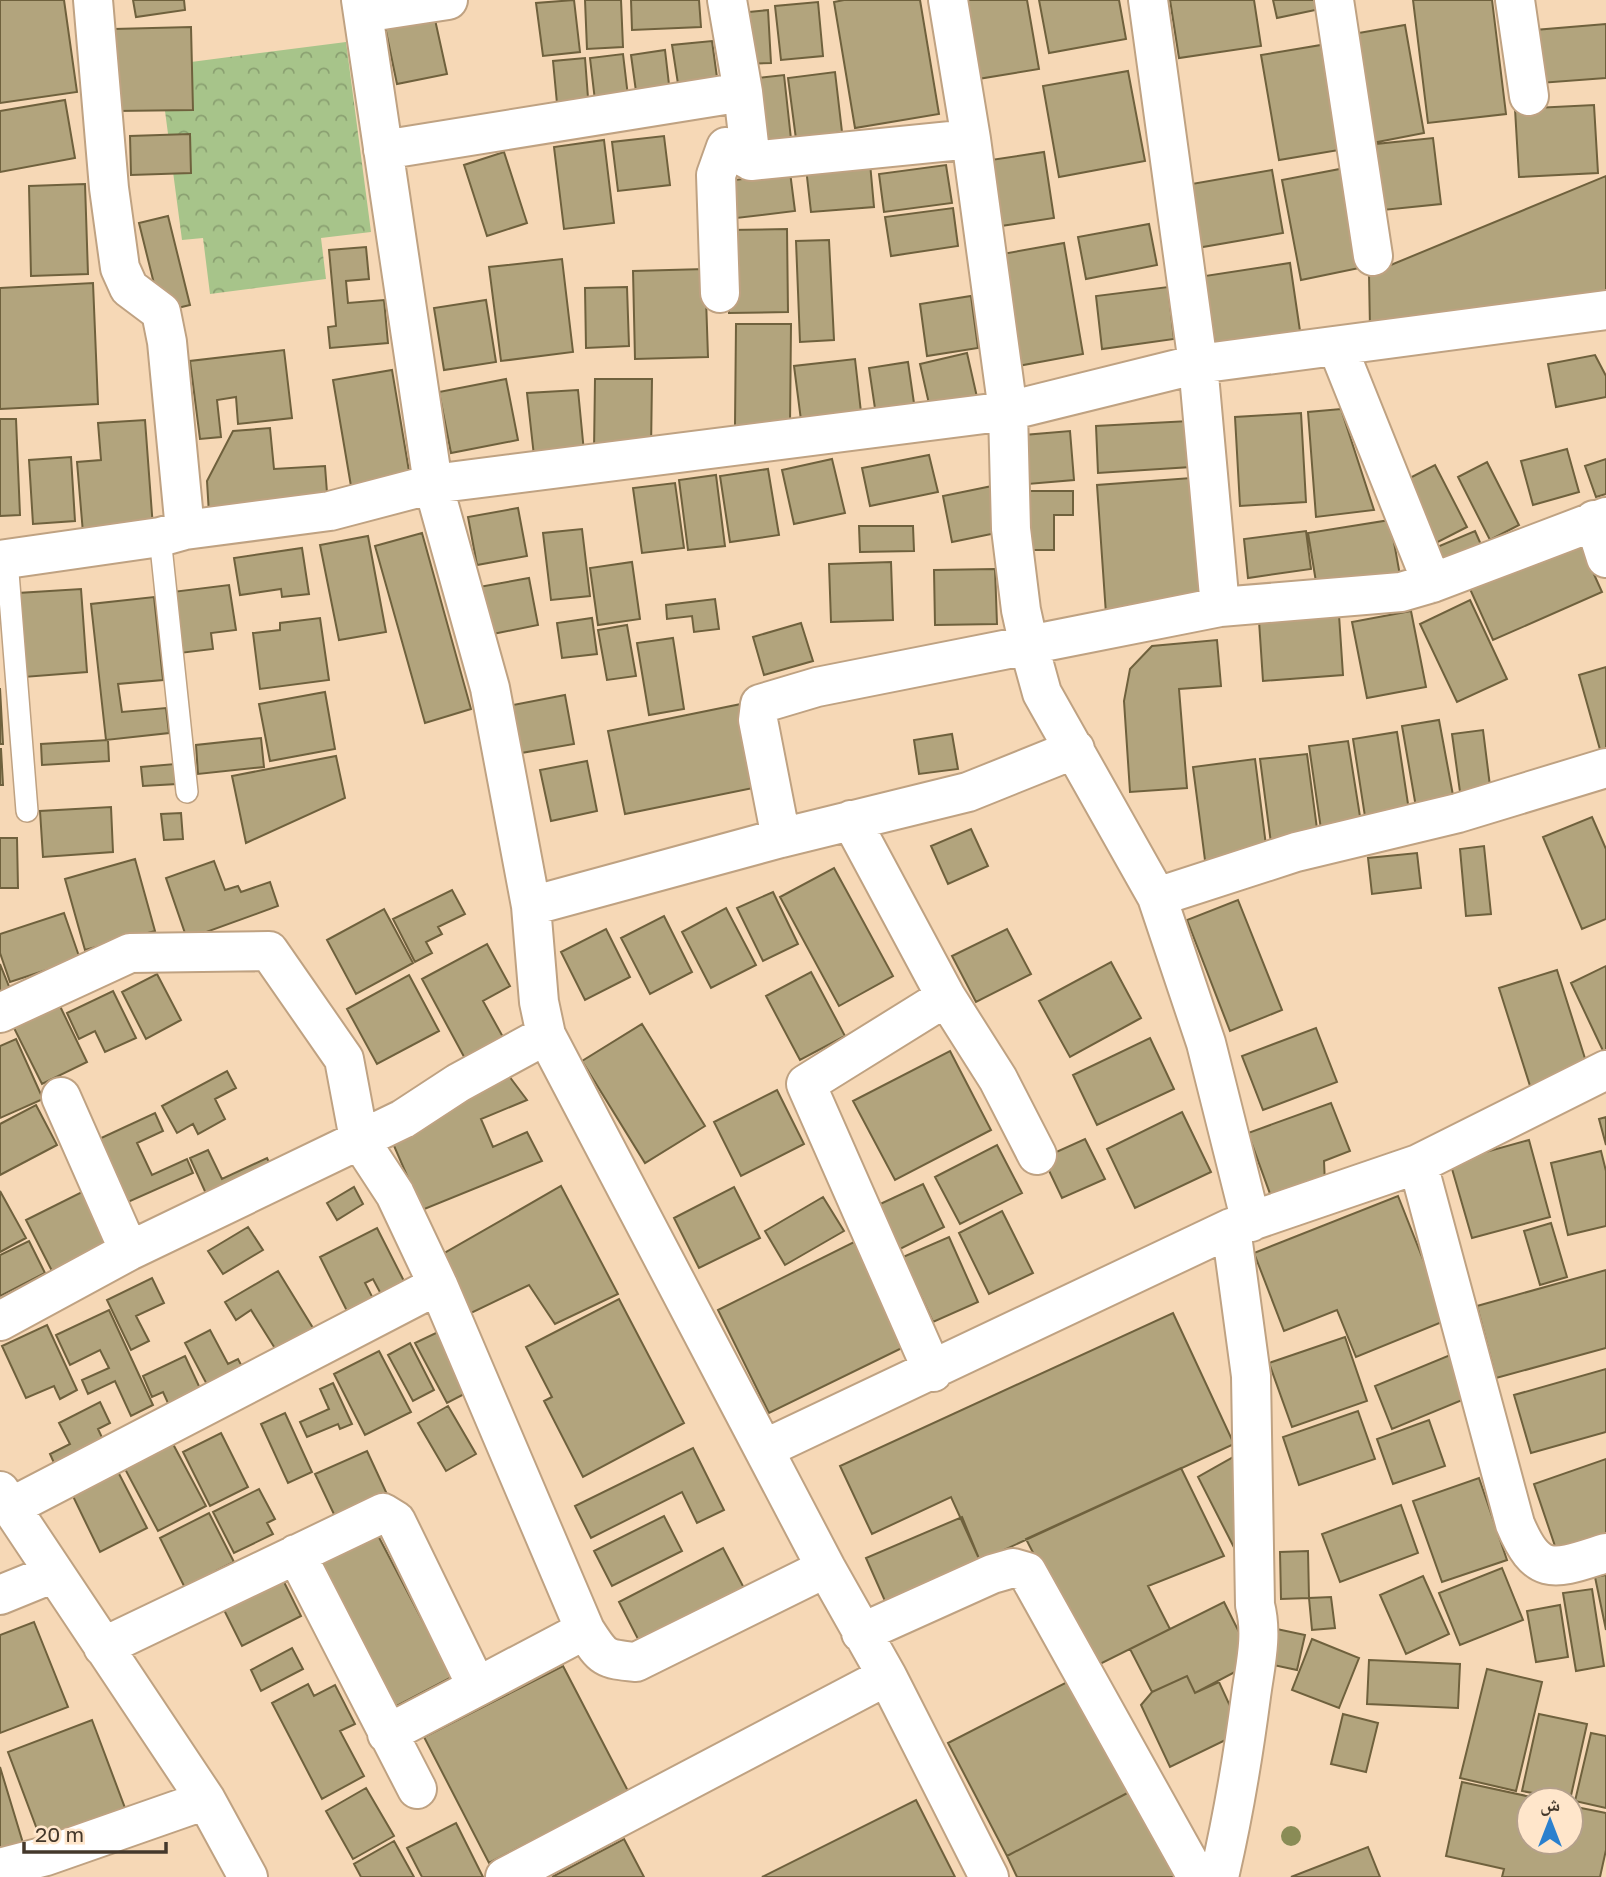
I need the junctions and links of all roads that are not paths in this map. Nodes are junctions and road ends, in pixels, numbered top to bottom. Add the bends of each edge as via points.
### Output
1 (93, 0) edge
2 (448, 0) edge
3 (727, 0) edge
4 (948, 0) edge
5 (1148, 0) edge
6 (1334, 0) edge
7 (1515, 0) edge
8 (362, 7) edge
9 (743, 92) junction
10 (1529, 96) dead end
11 (971, 139) junction
12 (383, 150) junction
13 (751, 161) junction
14 (1373, 256) dead end
15 (720, 293) dead end
16 (1606, 310) edge
17 (1337, 346) junction
18 (1198, 365) junction
19 (1008, 411) junction
20 (433, 484) junction
21 (1600, 519) edge
22 (173, 533) junction
23 (1606, 558) edge
24 (3, 560) edge
25 (1432, 583) junction
26 (1220, 607) junction
27 (1029, 646) junction
28 (1075, 749) junction
29 (1606, 768) edge
30 (187, 792) dead end
31 (27, 811) dead end
32 (851, 820) junction
33 (781, 838) junction
34 (1157, 897) junction
35 (531, 906) junction
36 (946, 997) junction
37 (0, 1013) edge
38 (546, 1035) junction
39 (1606, 1070) edge
40 (61, 1097) dead end
41 (359, 1139) junction
42 (1037, 1155) dead end
43 (1418, 1164) junction
44 (1241, 1225) junction
45 (129, 1251) junction
46 (438, 1285) junction
47 (0, 1321) edge
48 (933, 1372) junction
49 (764, 1449) junction
50 (4, 1499) edge
51 (1606, 1553) edge
52 (296, 1554) junction
53 (825, 1568) junction
54 (54, 1573) junction
55 (0, 1595) edge
56 (585, 1630) junction
57 (862, 1633) junction
58 (103, 1647) junction
59 (887, 1676) junction
60 (477, 1687) junction
61 (387, 1734) junction
62 (417, 1789) dead end
63 (206, 1800) junction
64 (0, 1868) edge
65 (248, 1877) edge
66 (505, 1877) edge
67 (989, 1877) edge
68 (1197, 1877) edge
69 (1219, 1877) edge

1 - 22 street via 120,268 129,288 161,312 167,342
2 - 8 street
3 - 9 street
4 - 11 street
5 - 18 street
6 - 14 street
7 - 10 street
8 - 12 street
9 - 12 street
9 - 13 street
11 - 13 street
11 - 19 street
12 - 20 street
13 - 15 street via 726,147 718,167
16 - 17 street
17 - 18 street
17 - 25 street
18 - 19 street
18 - 26 street
19 - 20 street
19 - 27 street via 1011,529
20 - 22 street via 330,511
20 - 35 street via 490,688
21 - 23 street
21 - 25 street
22 - 24 street
22 - 30 lane
24 - 31 lane
25 - 26 street via 1401,592
26 - 27 street
27 - 28 street via 1042,693
27 - 33 street via 817,687 760,704 758,720
28 - 32 street via 968,792
28 - 34 street
29 - 34 street via 1458,813 1296,852
32 - 33 street
32 - 36 street
33 - 35 street
34 - 44 street via 1206,1043
35 - 38 street
36 - 42 street via 998,1079
36 - 48 street via 807,1084
37 - 41 street via 130,953 269,951 344,1059
38 - 41 street via 403,1119
38 - 49 street
39 - 43 street
40 - 45 street
41 - 45 street
41 - 46 street via 395,1195
43 - 44 street
43 - 51 street via 1515,1524 1527,1552 1550,1565 1568,1565
44 - 48 street
44 - 69 street via 1258,1618 1242,1770
45 - 47 street
46 - 50 street
46 - 56 street
48 - 49 street
49 - 53 street
50 - 54 street
52 - 58 street
52 - 60 street via 373,1516 388,1514 396,1521
52 - 61 street
53 - 56 street via 636,1662 601,1655
53 - 57 street
54 - 55 street
54 - 58 street
56 - 60 street
57 - 59 street
57 - 68 street via 992,1574 1013,1568 1027,1572
58 - 63 street
59 - 66 street
59 - 67 street
60 - 61 street
61 - 62 street
63 - 64 street
63 - 65 street

